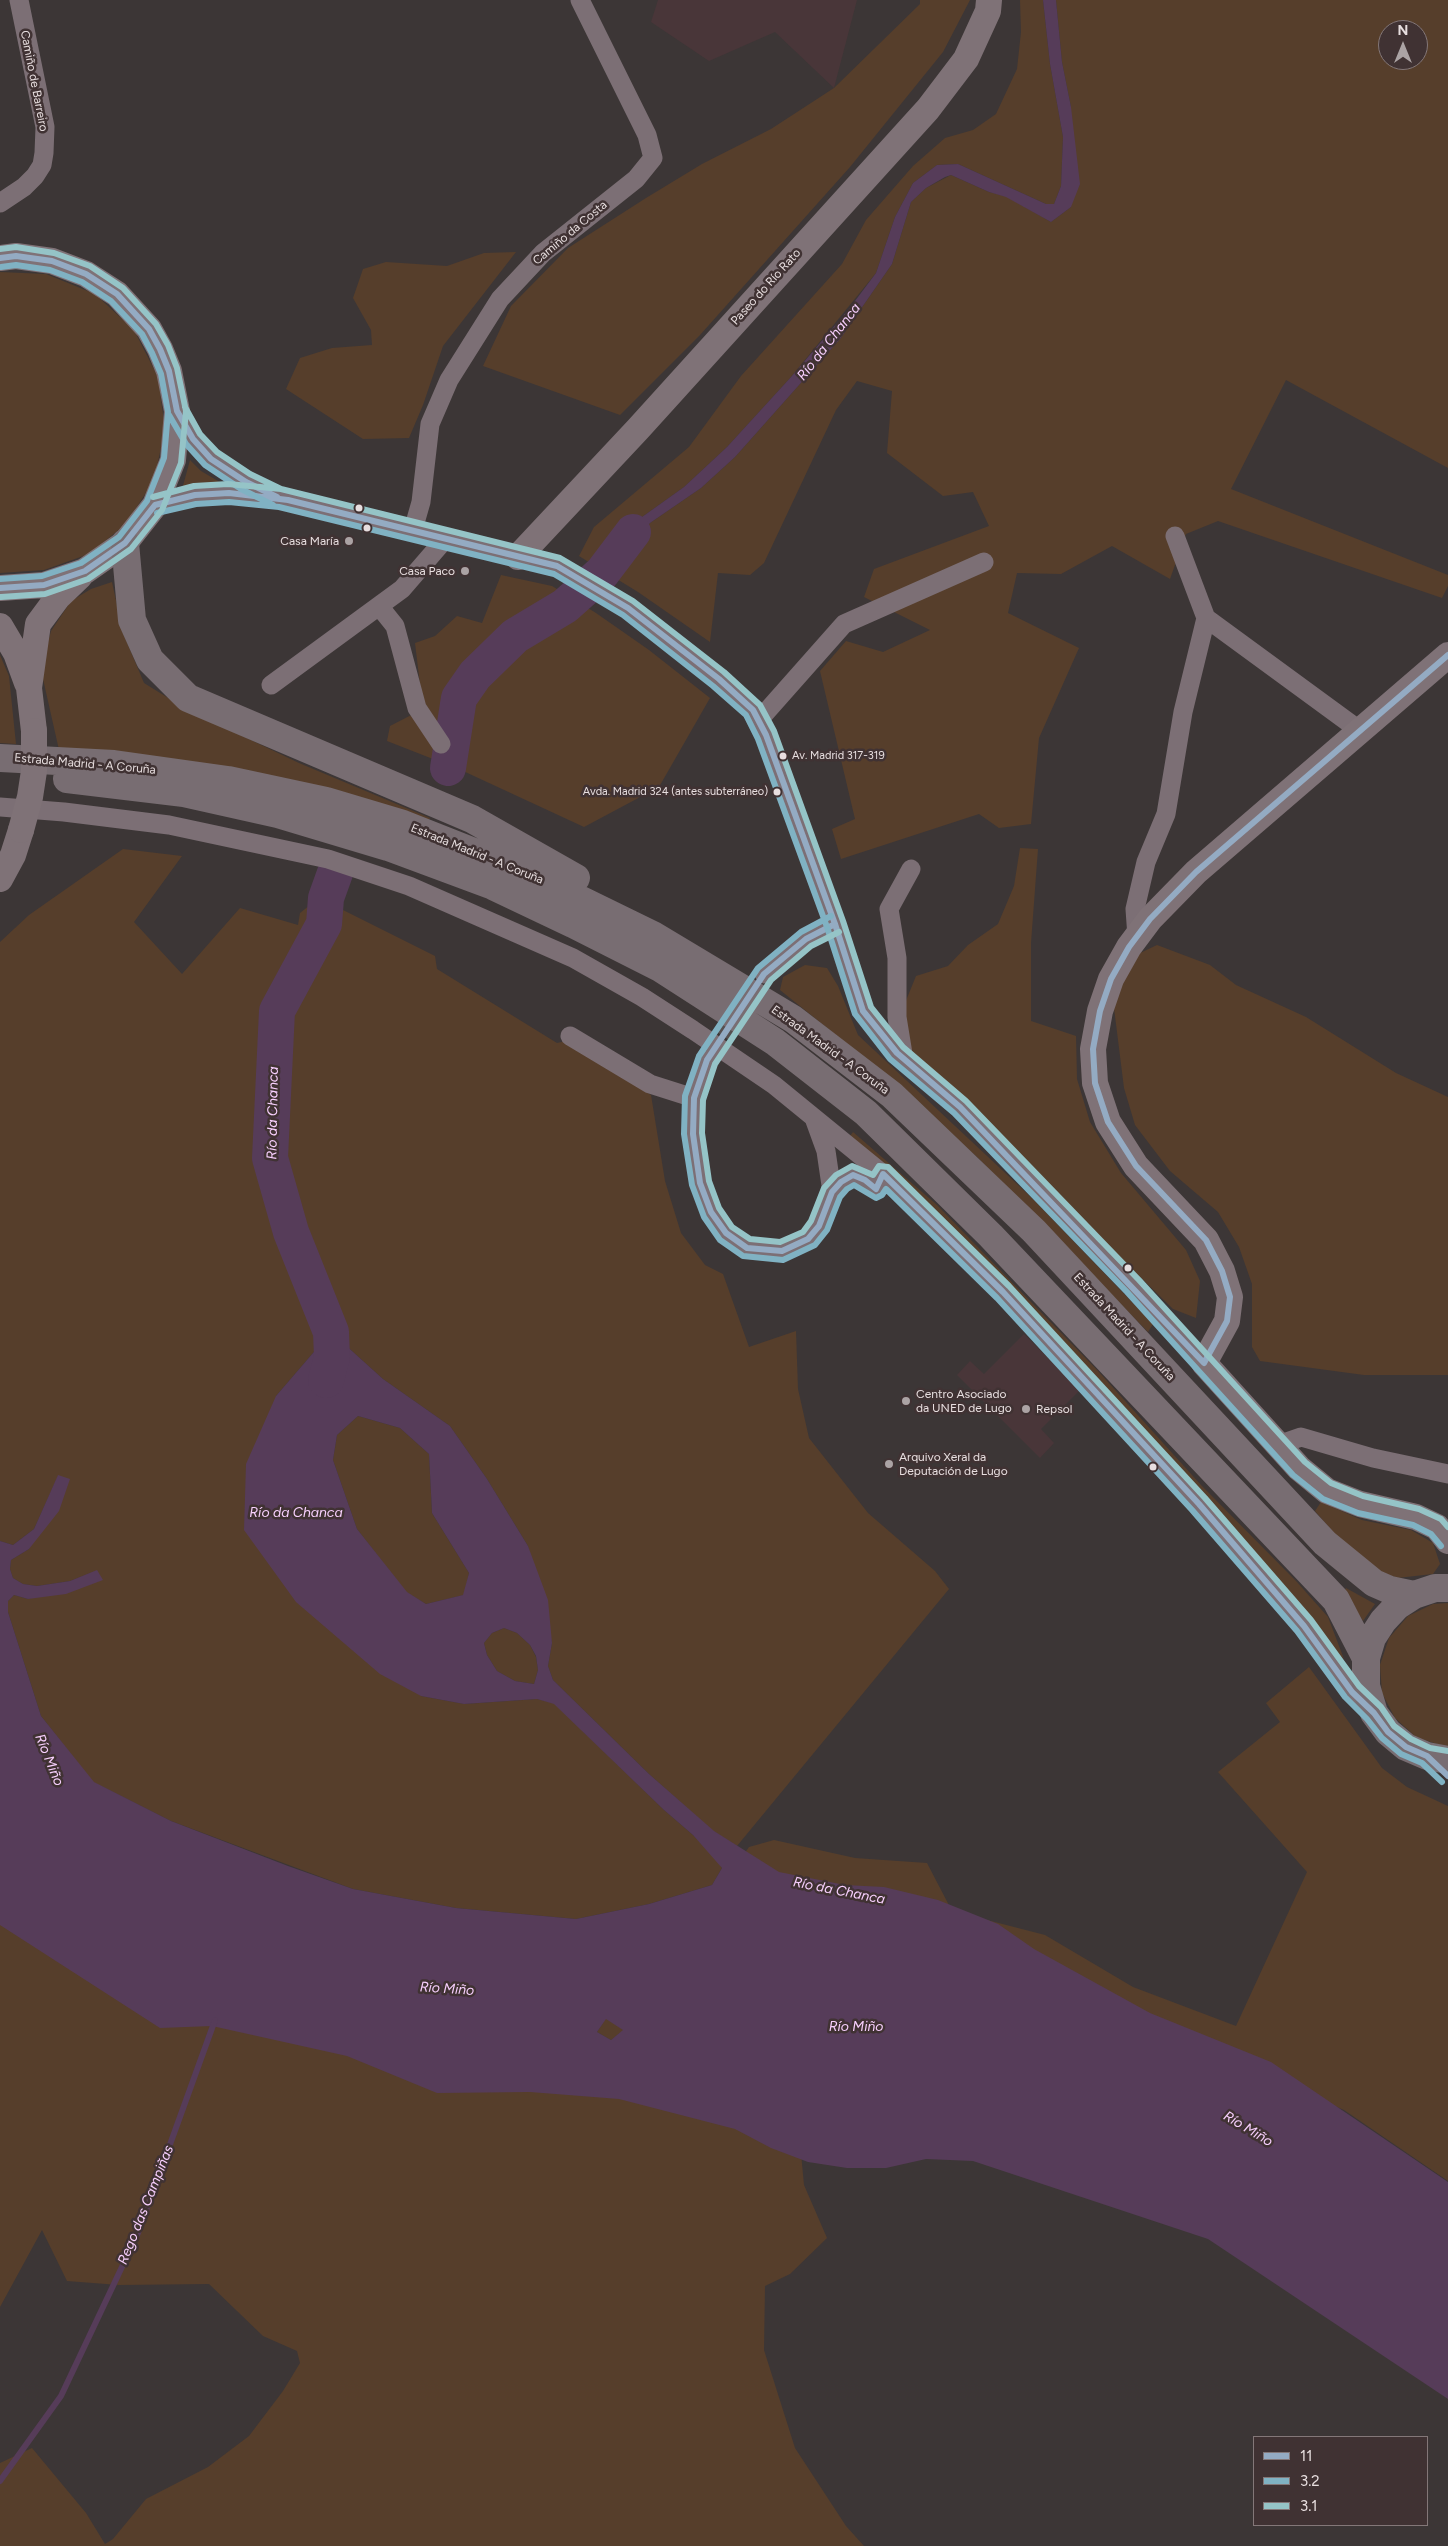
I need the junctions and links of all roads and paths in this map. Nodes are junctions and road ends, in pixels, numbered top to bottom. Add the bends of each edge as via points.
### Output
1 (19, 0) edge
2 (580, 0) edge
3 (988, 0) edge
4 (0, 203) edge
5 (0, 258) edge
6 (177, 411) junction
7 (280, 498) junction
8 (156, 505) junction
9 (413, 530) junction
10 (1175, 536) dead end
11 (446, 538) junction
12 (125, 543) junction
13 (518, 557) junction
14 (984, 562) dead end
15 (85, 571) junction
16 (0, 588) edge
17 (379, 606) junction
18 (1206, 618) junction
19 (0, 626) edge
20 (1448, 655) edge
21 (271, 685) dead end
22 (29, 688) junction
23 (759, 720) junction
24 (1359, 730) junction
25 (441, 744) dead end
26 (0, 758) edge
27 (0, 774) edge
28 (0, 807) edge
29 (911, 869) dead end
30 (0, 879) edge
31 (835, 924) junction
32 (1137, 937) junction
33 (764, 974) dead end
34 (793, 1019) junction
35 (570, 1036) dead end
36 (707, 1060) tunnel mouth
37 (904, 1060) junction
38 (694, 1098) junction
39 (813, 1117) junction
40 (883, 1174) junction
41 (832, 1192) junction
42 (1204, 1363) junction
43 (1278, 1445) junction
44 (1448, 1474) edge
45 (1448, 1541) edge
46 (1448, 1588) edge
47 (1414, 1595) junction
48 (1366, 1658) junction
49 (1374, 1713) junction
50 (1437, 1758) edge
51 (1448, 1776) edge

1 - 4 street, Camiño de Barreiro via 45,126 44,153 42,165 35,176
2 - 9 street, Camiño da Costa via 647,135 653,158 636,179 543,253 500,298 449,380 430,424 421,502
3 - 13 street, Paseo do Río Rato via 988,11 966,59 928,109
5 - 6 street via 16,256 52,261 86,274 116,294 144,322 160,349 169,371
6 - 7 street via 211,459 246,482
6 - 8 street via 173,460
7 - 8 street via 229,493 195,495
7 - 9 street
8 - 12 street
9 - 11 street
10 - 18 street
11 - 13 street
11 - 17 street via 402,589
12 - 15 street
12 - 34 highway via 132,620 150,660 188,698 472,819 686,940
13 - 23 street via 568,571 628,608 719,679 753,710
14 - 23 street via 844,624
15 - 16 street via 44,585
15 - 22 street via 58,597 38,624
17 - 21 street
17 - 25 street via 395,626 417,708
18 - 24 street
18 - 32 street via 1183,712 1166,814 1146,862 1135,909
19 - 22 street via 16,653
20 - 24 street
22 - 30 street, bridge via 34,772 21,830
23 - 31 street
24 - 32 street via 1196,872
26 - 34 highway, Estrada Madrid - A Coruña via 114,764 228,780 326,801 402,824 522,871 654,935
27 - 48 highway, Estrada Madrid - A Coruña via 184,793 278,814 388,847 492,886 573,924 660,968 775,1042 866,1113 991,1236 1336,1600
28 - 39 street via 169,825 328,859 410,886 573,958 642,997 774,1085
29 - 37 street via 889,909 896,958 897,1017
31 - 33 street via 806,939
31 - 37 street via 863,1011
32 - 42 street via 1111,979 1100,1011 1093,1049 1095,1083 1108,1122 1136,1166 1206,1240 1222,1271 1230,1297 1227,1321
34 - 47 highway, Estrada Madrid - A Coruña via 892,1095 1034,1231 1325,1543 1374,1582 1390,1590
35 - 38 street via 650,1084
36 - 38 street
37 - 42 street via 960,1107
38 - 41 street via 693,1134 700,1183 710,1212 726,1233 747,1248 782,1251 808,1239 819,1226
39 - 40 street
39 - 41 street via 826,1152
40 - 41 street via 876,1189 853,1176
40 - 49 street via 1003,1292 1117,1413 1294,1614 1352,1692
42 - 43 street
43 - 44 street via 1301,1437 1373,1458
43 - 45 street via 1327,1491 1360,1504 1416,1517 1437,1528
46 - 47 highway, Estrada Madrid - A Coruña via 1435,1588
47 - 48 highway, Estrada Madrid - A Coruña via 1383,1621 1372,1638
48 - 49 highway, Estrada Madrid - A Coruña via 1366,1686
49 - 50 highway, Estrada Madrid - A Coruña via 1406,1747
50 - 51 street

